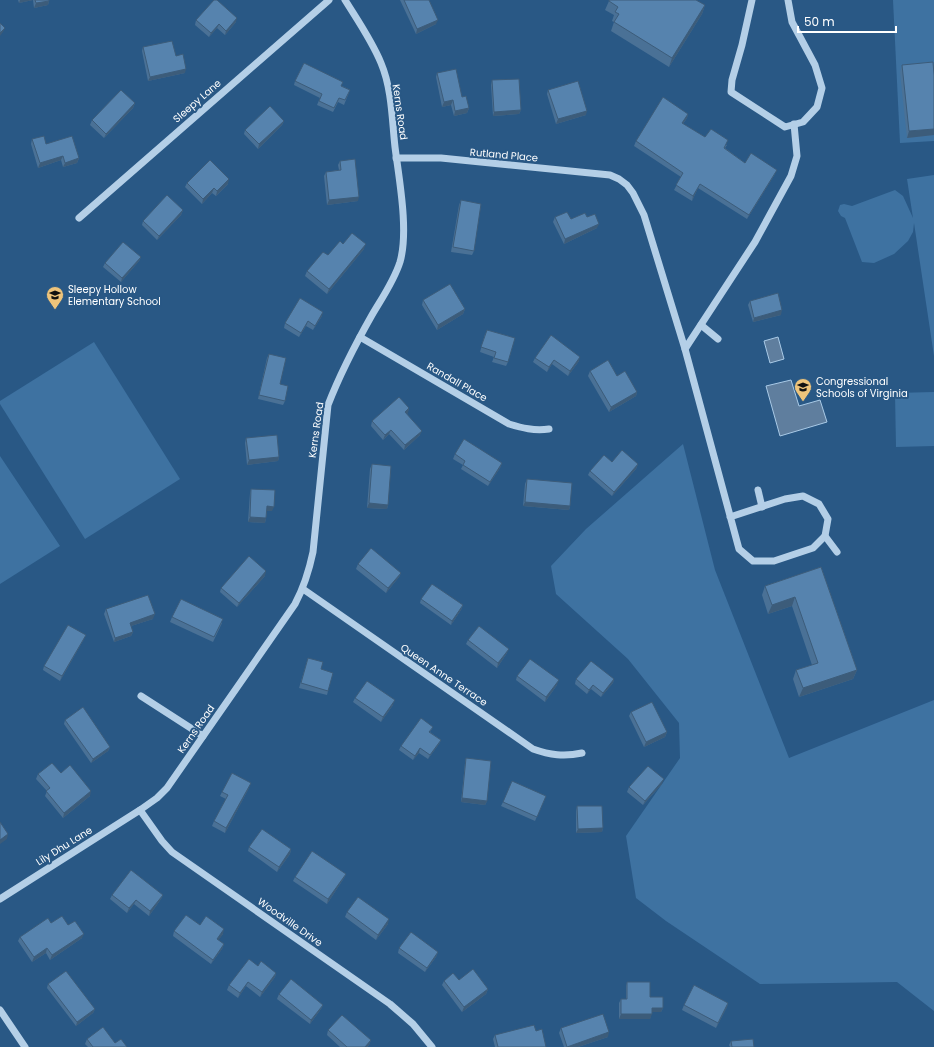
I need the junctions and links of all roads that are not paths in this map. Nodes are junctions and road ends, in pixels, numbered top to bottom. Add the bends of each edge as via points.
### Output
1 (329, 0) edge
2 (345, 0) edge
3 (752, 0) edge
4 (788, 0) edge
5 (794, 124) junction
6 (396, 158) junction
7 (78, 218) dead end
8 (701, 325) junction
9 (360, 337) junction
10 (718, 339) dead end
11 (685, 349) junction
12 (549, 429) dead end
13 (758, 490) dead end
14 (762, 507) junction
15 (730, 517) junction
16 (825, 536) junction
17 (837, 552) dead end
18 (303, 589) junction
19 (141, 696) dead end
20 (203, 736) junction
21 (582, 753) dead end
22 (140, 810) junction
23 (0, 899) edge
24 (0, 1010) edge
25 (25, 1047) edge
26 (432, 1047) edge

1 - 7 street, Sleepy Lane
2 - 6 street, Kerns Road via 382,64 388,90
3 - 5 street via 731,92 785,127
4 - 5 street via 792,22 815,64 822,88 817,107 803,122
5 - 8 street via 796,156 791,176 755,242
6 - 9 street, Kerns Road via 402,209 403,245 400,262
6 - 11 street, Rutland Place via 441,158 610,175 619,179 633,192 644,215
8 - 10 street
8 - 11 street
9 - 12 street, Randall Place via 509,424 524,429
9 - 18 street, Kerns Road via 328,405 313,552
11 - 15 street
13 - 14 street
14 - 15 street
14 - 16 street via 803,496 819,504 828,520
15 - 16 street via 739,549 753,561 774,561 813,548
16 - 17 street
18 - 20 street, Kerns Road
18 - 21 street, Queen Anne Terrace via 533,749 559,756
19 - 20 street
20 - 22 street, Kerns Road via 167,788
22 - 23 street, Lily Dhu Lane
22 - 26 street, Woodville Drive via 172,852 390,1004 414,1024
24 - 25 street

